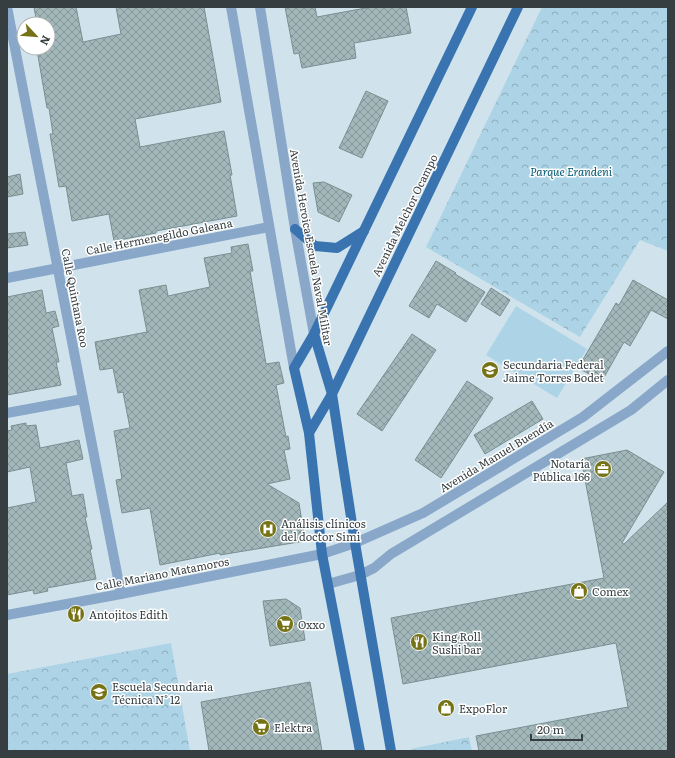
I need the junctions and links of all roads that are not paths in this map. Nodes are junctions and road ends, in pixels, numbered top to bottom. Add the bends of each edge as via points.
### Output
1 (7, 7) edge
2 (231, 7) edge
3 (260, 7) edge
4 (472, 7) edge
5 (518, 7) edge
6 (269, 228) junction
7 (295, 230) junction
8 (364, 231) junction
9 (58, 268) junction
10 (7, 278) edge
11 (314, 334) junction
12 (668, 351) edge
13 (294, 368) junction
14 (668, 380) edge
15 (332, 394) junction
16 (83, 399) junction
17 (7, 413) edge
18 (310, 433) junction
19 (355, 543) junction
20 (322, 554) junction
21 (360, 574) junction
22 (328, 584) junction
23 (121, 594) junction
24 (7, 615) edge
25 (360, 751) edge
26 (391, 751) edge

1 - 9 street, Calle Quintana Roo
2 - 6 street
3 - 7 street, Avenida Heroica Escuela Naval Militar
4 - 8 main road
5 - 15 main road, Avenida Melchor Ocampo
6 - 9 street, Calle Hermenegildo Galeana
6 - 13 street
7 - 8 main road via 314,246 336,248
7 - 11 street, Avenida Heroica Escuela Naval Militar
8 - 11 main road
9 - 10 street, Calle Hermenegildo Galeana
9 - 16 street, Calle Quintana Roo
11 - 13 main road
11 - 15 main road, Avenida Heroica Escuela Naval Militar
12 - 19 street, Avenida Manuel Buendía via 583,416 424,512
13 - 18 main road
14 - 21 street via 631,410 391,554 374,568
15 - 18 main road, Avenida Melchor Ocampo
15 - 19 main road, Avenida Heroica Escuela Naval Militar
16 - 17 street
16 - 23 street, Calle Quintana Roo
18 - 20 main road
19 - 20 street, Avenida Manuel Buendía
19 - 21 main road, Avenida Heroica Escuela Naval Militar
20 - 22 main road
20 - 23 street, Calle Mariano Matamoros
21 - 22 street
21 - 26 main road, Avenida Heroica Escuela Naval Militar
22 - 25 main road
23 - 24 street, Calle Mariano Matamoros

